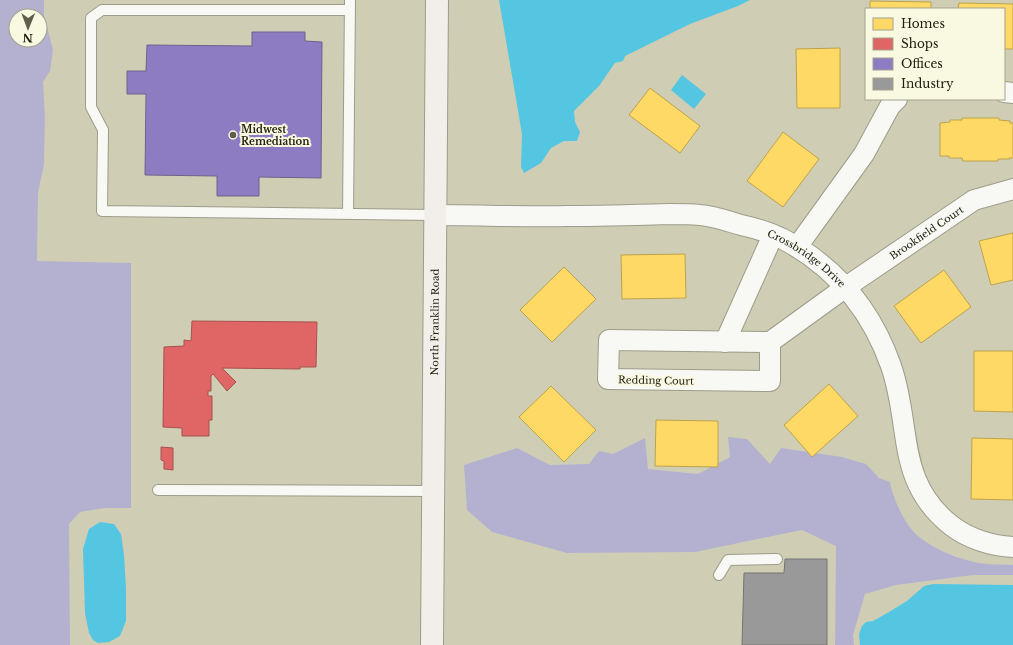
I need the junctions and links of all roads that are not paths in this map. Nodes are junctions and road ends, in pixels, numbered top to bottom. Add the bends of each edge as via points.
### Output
1 (437, 0) edge
2 (350, 5) edge
3 (896, 100) edge
4 (1013, 190) edge
5 (348, 214) junction
6 (435, 215) junction
7 (773, 235) junction
8 (797, 247) junction
9 (846, 287) junction
10 (725, 342) junction
11 (770, 342) junction
12 (158, 490) dead end
13 (433, 491) junction
14 (1013, 547) edge
15 (778, 559) dead end
16 (719, 575) dead end
17 (432, 645) edge

1 - 6 main road, North Franklin Road
2 - 5 lane
2 - 5 lane via 102,10 91,18 91,107 103,130 102,211
3 - 8 street via 890,106 864,154
4 - 9 street, Brookfield Court via 974,200
5 - 6 lane
6 - 7 street, Crossbridge Drive via 701,215 756,228
6 - 13 main road, North Franklin Road
7 - 8 street, Crossbridge Drive
7 - 10 street
8 - 9 street, Crossbridge Drive via 820,263
9 - 11 street
9 - 14 street, Crossbridge Drive via 870,321 891,367 909,461 920,491 939,516 957,530 986,543
10 - 11 street, Redding Court
10 - 11 street, Redding Court via 609,340 608,379 770,381
12 - 13 lane
13 - 17 main road, North Franklin Road
15 - 16 lane via 728,560

